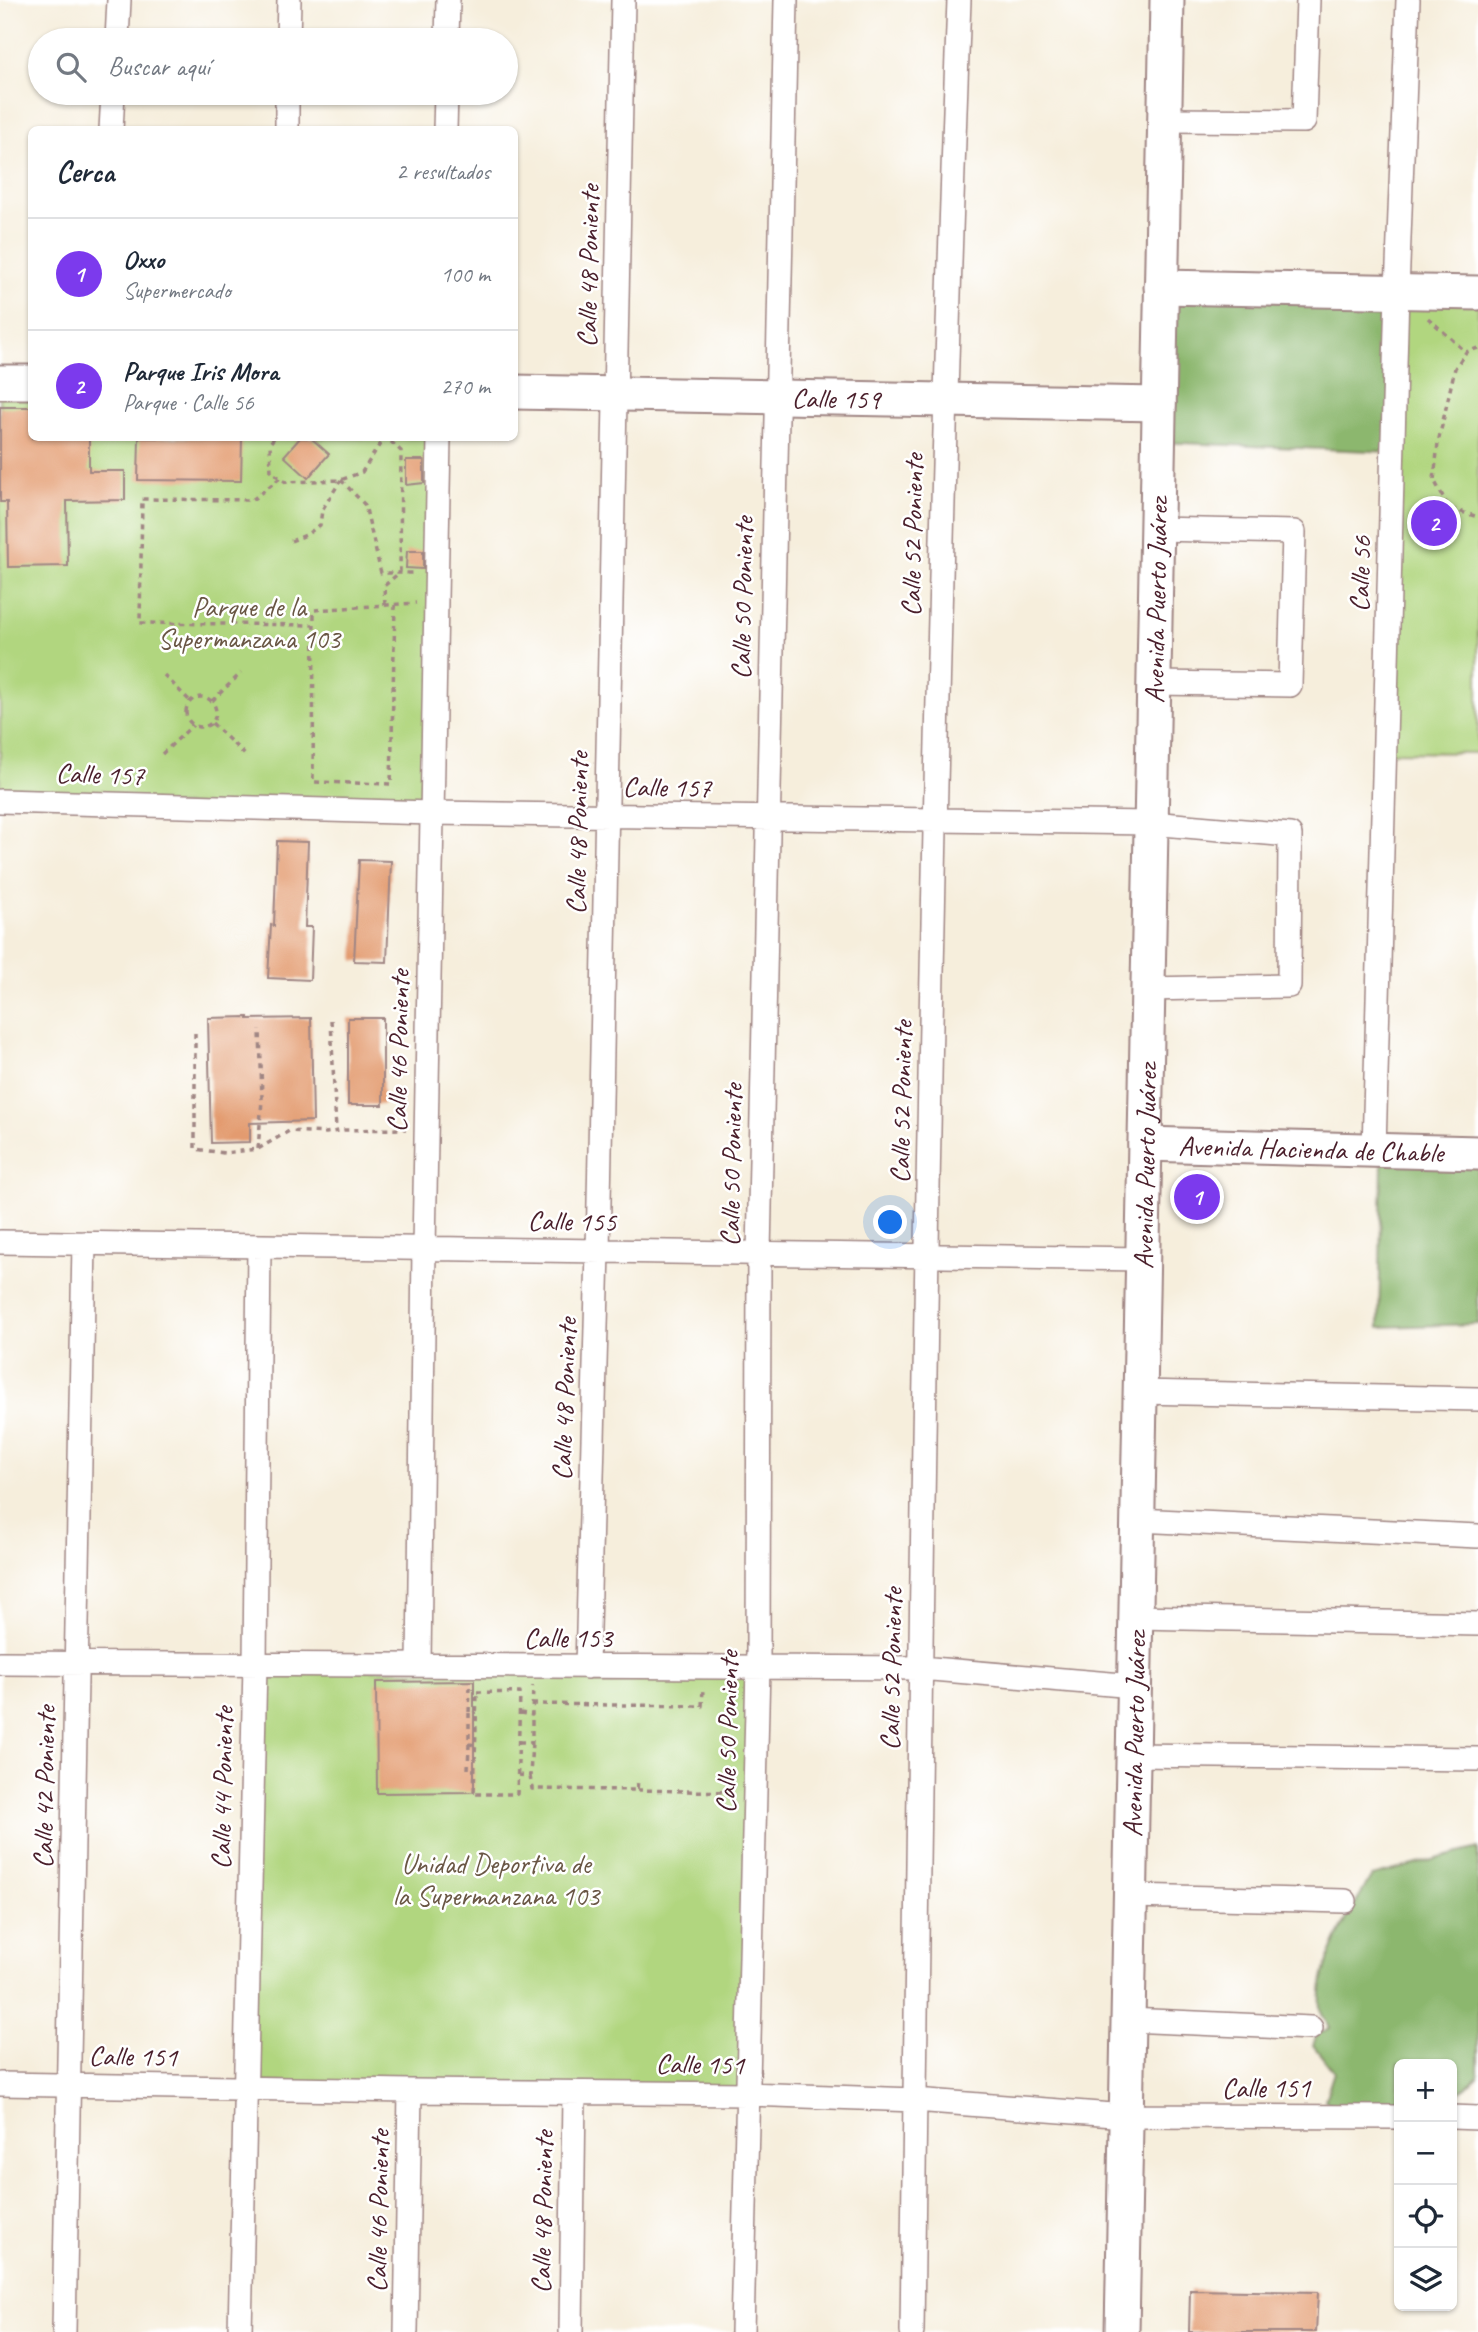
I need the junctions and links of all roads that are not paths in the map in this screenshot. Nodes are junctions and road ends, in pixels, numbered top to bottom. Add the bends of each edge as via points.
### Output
1 (119, 0) edge
2 (289, 0) edge
3 (448, 0) edge
4 (623, 0) edge
5 (786, 0) edge
6 (959, 0) edge
7 (1167, 0) edge
8 (1308, 0) edge
9 (1408, 0) edge
10 (118, 28) edge
11 (289, 28) edge
12 (447, 28) edge
13 (112, 105) edge
14 (288, 105) edge
15 (446, 105) edge
16 (1165, 120) junction
17 (111, 126) edge
18 (287, 126) edge
19 (445, 126) edge
20 (1161, 286) junction
21 (1397, 292) junction
22 (1478, 293) edge
23 (0, 382) edge
24 (28, 382) edge
25 (518, 392) edge
26 (615, 394) junction
27 (776, 397) junction
28 (944, 399) junction
29 (1159, 404) junction
30 (439, 441) edge
31 (1157, 529) junction
32 (1154, 683) junction
33 (0, 801) edge
34 (432, 813) junction
35 (607, 816) junction
36 (768, 818) junction
37 (936, 820) junction
38 (1151, 823) junction
39 (1148, 989) junction
40 (1145, 1144) junction
41 (1374, 1150) junction
42 (1478, 1153) edge
43 (0, 1242) edge
44 (83, 1243) junction
45 (259, 1246) junction
46 (424, 1248) junction
47 (598, 1251) junction
48 (759, 1253) junction
49 (928, 1256) junction
50 (1143, 1259) junction
51 (1140, 1392) junction
52 (1478, 1399) edge
53 (1138, 1520) junction
54 (1478, 1536) edge
55 (1136, 1617) junction
56 (1478, 1624) edge
57 (0, 1663) edge
58 (76, 1663) junction
59 (255, 1664) junction
60 (419, 1665) junction
61 (587, 1667) junction
62 (758, 1667) junction
63 (920, 1668) junction
64 (1134, 1686) junction
65 (1133, 1755) junction
66 (1478, 1759) edge
67 (1130, 1896) junction
68 (1345, 1901) dead end
69 (1128, 2020) junction
70 (1311, 2028) dead end
71 (0, 2084) edge
72 (68, 2085) junction
73 (245, 2087) junction
74 (410, 2091) junction
75 (574, 2093) junction
76 (748, 2094) junction
77 (915, 2100) junction
78 (1126, 2116) junction
79 (1394, 2117) edge
80 (1457, 2117) edge
81 (1478, 2118) edge
82 (64, 2332) edge
83 (240, 2332) edge
84 (406, 2332) edge
85 (570, 2332) edge
86 (742, 2332) edge
87 (912, 2332) edge
88 (1122, 2332) edge

1 - 10 street
2 - 11 street
3 - 12 street
4 - 26 street, Calle 48 Poniente
5 - 27 street, Calle 50 Poniente
6 - 28 street, Calle 52 Poniente
7 - 16 street, Avenida Puerto Juárez
8 - 16 street via 1304,121
9 - 21 street, Calle 56
13 - 17 street
14 - 18 street
15 - 19 street
16 - 20 street, Avenida Puerto Juárez
20 - 21 street
20 - 29 street, Avenida Puerto Juárez
21 - 22 street
21 - 41 street, Calle 56
23 - 24 street
25 - 26 street, Calle 159
26 - 27 street, Calle 159
26 - 35 street, Calle 48 Poniente
27 - 28 street, Calle 159
27 - 36 street, Calle 50 Poniente
28 - 29 street, Calle 159
28 - 37 street, Calle 52 Poniente
29 - 31 street, Avenida Puerto Juárez
30 - 34 street, Calle 46 Poniente
31 - 32 street, Avenida Puerto Juárez
31 - 32 street via 1294,532 1290,685
32 - 38 street, Avenida Puerto Juárez
33 - 34 street, Calle 157
34 - 35 street, Calle 157
34 - 46 street, Calle 46 Poniente
35 - 36 street, Calle 157
35 - 47 street, Calle 48 Poniente
36 - 37 street, Calle 157
36 - 48 street, Calle 50 Poniente
37 - 38 street, Calle 157
37 - 49 street, Calle 52 Poniente
38 - 39 street, Avenida Puerto Juárez
38 - 39 street, Calle 157 via 1290,835 1289,986
39 - 40 street, Avenida Puerto Juárez
40 - 41 street, Avenida Hacienda de Chable
40 - 50 street, Avenida Puerto Juárez
41 - 42 street, Avenida Hacienda de Chable
43 - 44 street, Calle 155
44 - 45 street, Calle 155
44 - 58 street, Calle 42 Poniente
45 - 46 street, Calle 155
45 - 59 street, Calle 44 Poniente
46 - 47 street, Calle 155
46 - 60 street, Calle 46 Poniente
47 - 48 street, Calle 155
47 - 61 street, Calle 48 Poniente
48 - 49 street, Calle 155
48 - 62 street, Calle 50 Poniente
49 - 50 street, Calle 155
49 - 63 street, Calle 52 Poniente
50 - 51 street, Avenida Puerto Juárez
51 - 52 street
51 - 53 street, Avenida Puerto Juárez
53 - 54 street
53 - 55 street, Avenida Puerto Juárez
55 - 56 street
55 - 64 street, Avenida Puerto Juárez
57 - 58 street, Calle 153
58 - 59 street, Calle 153
58 - 72 street, Calle 42 Poniente
59 - 60 street, Calle 153
59 - 73 street, Calle 44 Poniente
60 - 61 street, Calle 153
61 - 62 street, Calle 153
62 - 63 street, Calle 153
62 - 76 street, Calle 50 Poniente
63 - 64 street, Calle 153
63 - 77 street, Calle 52 Poniente
64 - 65 street, Avenida Puerto Juárez
65 - 66 street
65 - 67 street, Avenida Puerto Juárez
67 - 68 street
67 - 69 street, Avenida Puerto Juárez
69 - 70 street
69 - 78 street, Avenida Puerto Juárez
71 - 72 street, Calle 151
72 - 73 street, Calle 151
72 - 82 street, Calle 42 Poniente
73 - 74 street, Calle 151
73 - 83 street, Calle 44 Poniente
74 - 75 street, Calle 151
74 - 84 street, Calle 46 Poniente
75 - 76 street, Calle 151
75 - 85 street, Calle 48 Poniente
76 - 77 street, Calle 151
76 - 86 street, Calle 50 Poniente
77 - 78 street, Calle 151
77 - 87 street, Calle 52 Poniente
78 - 79 street, Calle 151
78 - 88 street, Avenida Puerto Juárez
80 - 81 street

